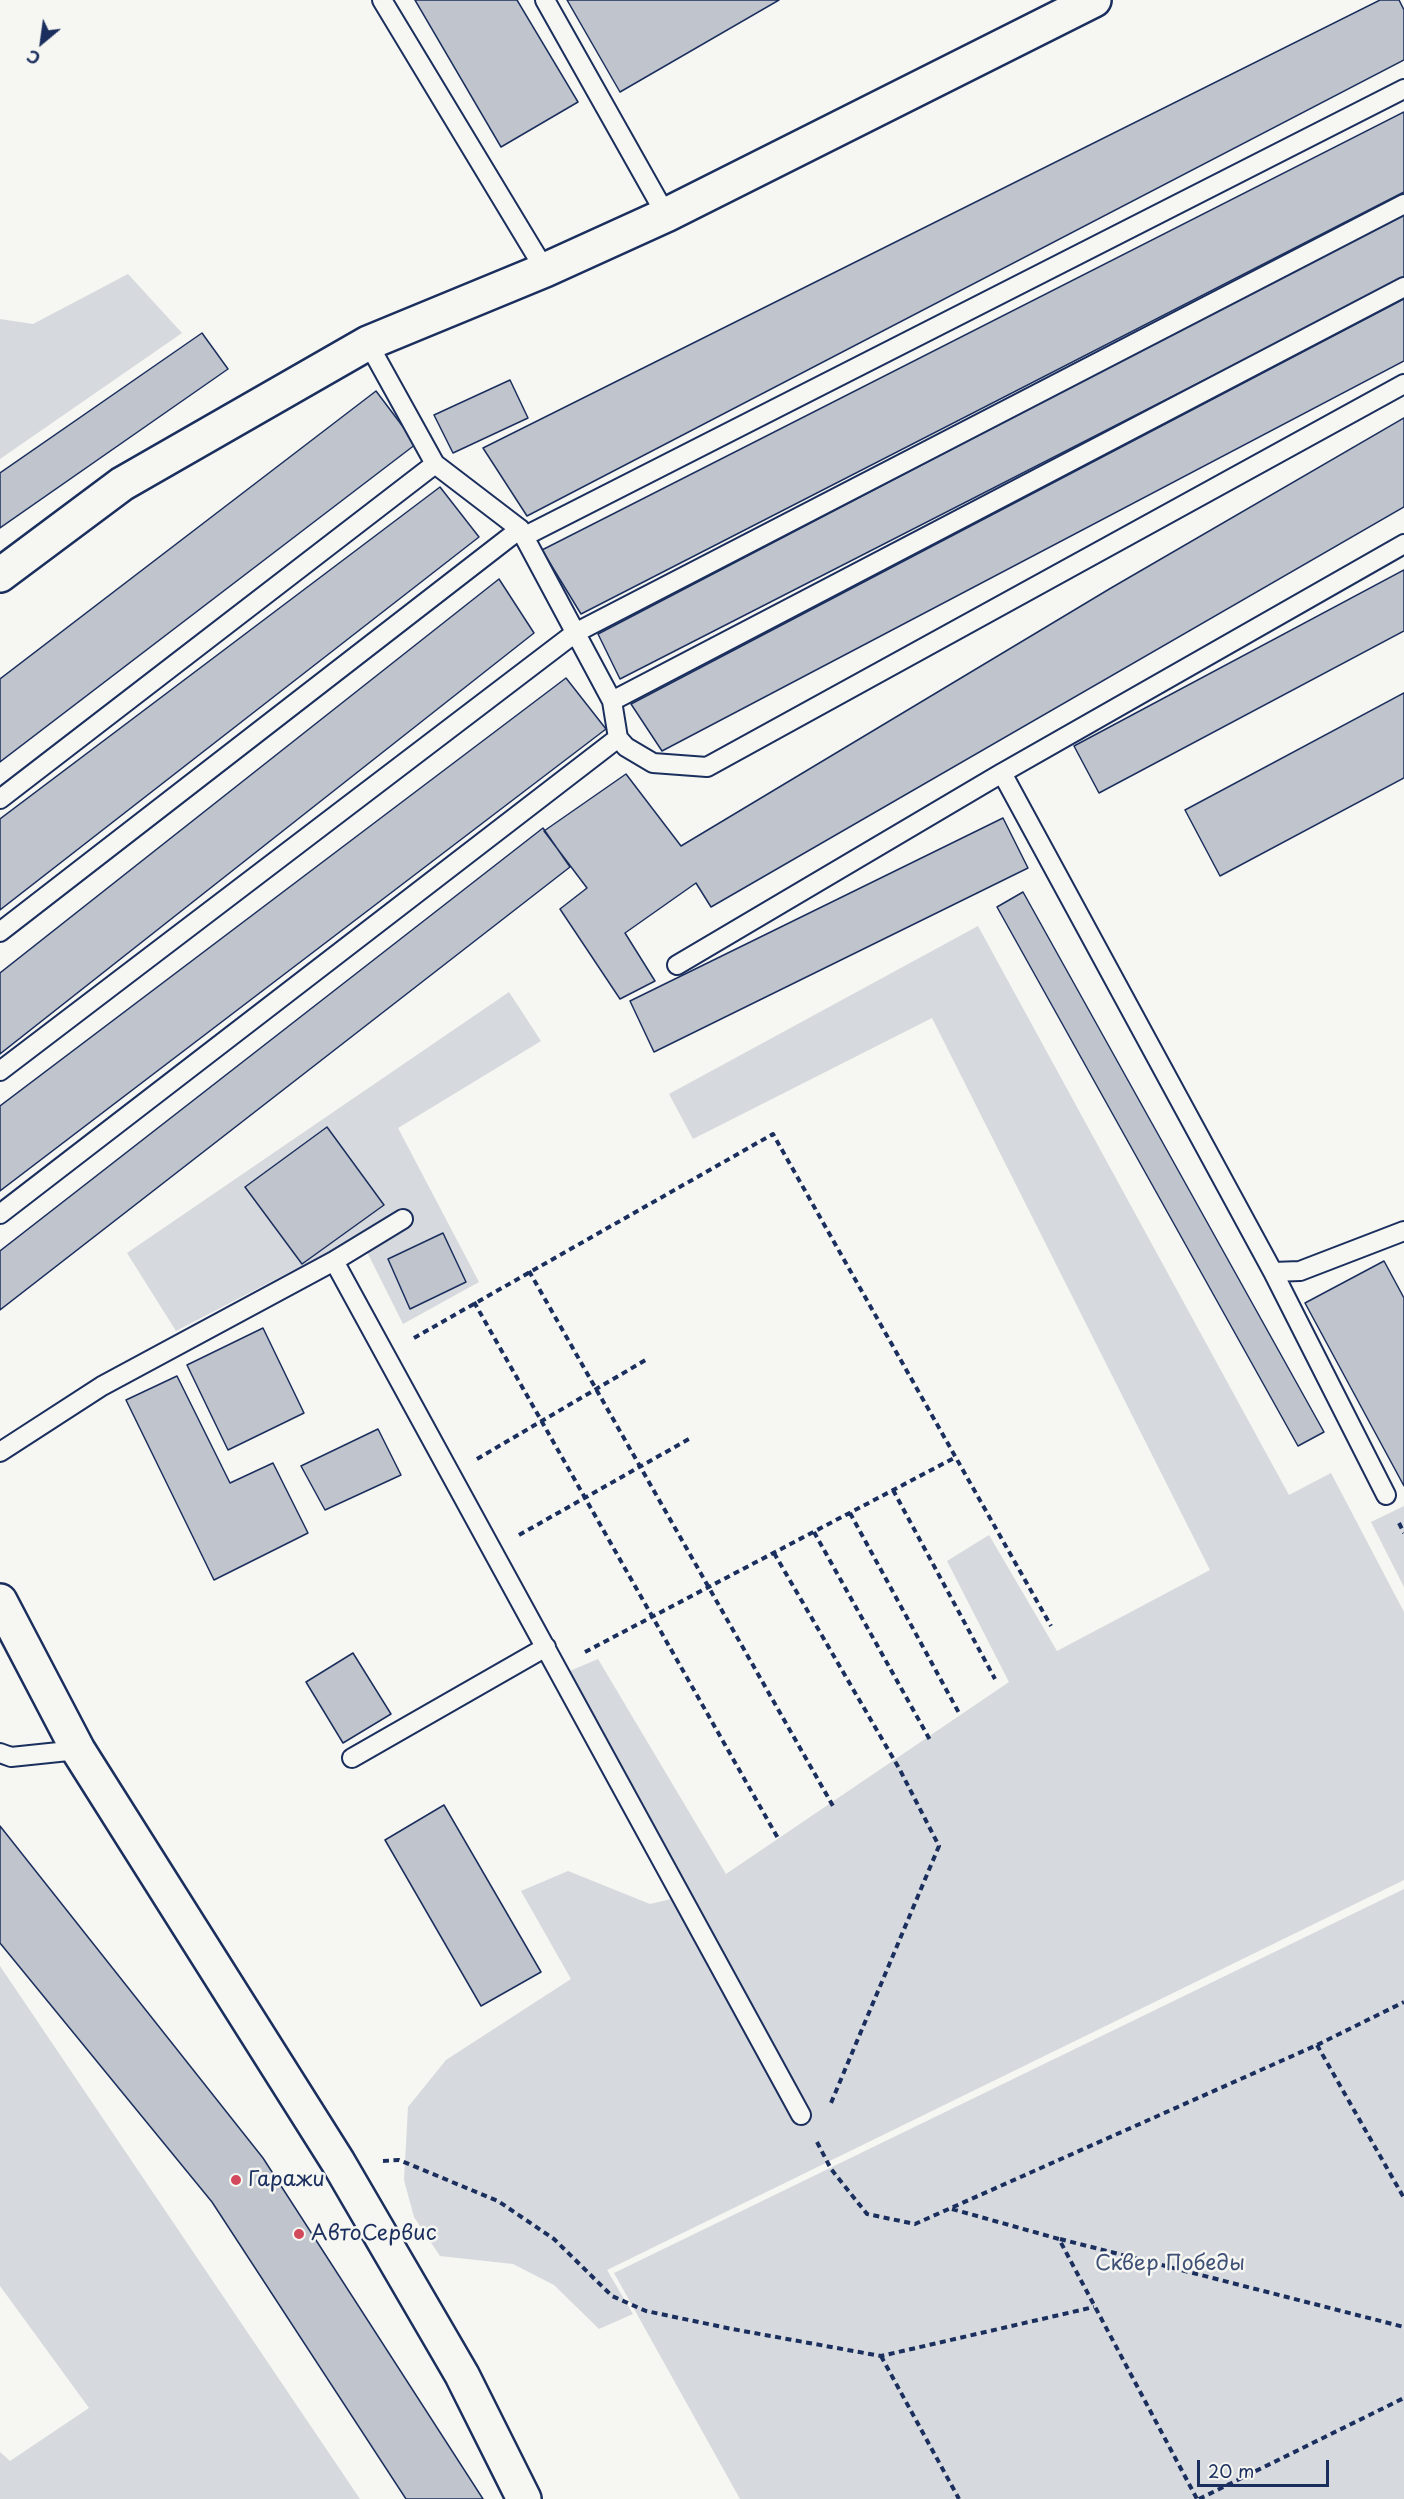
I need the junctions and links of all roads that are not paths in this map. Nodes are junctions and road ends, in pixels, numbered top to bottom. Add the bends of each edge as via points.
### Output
1 (382, 0) edge
2 (545, 0) edge
3 (1094, 0) edge
4 (1404, 89) edge
5 (1404, 204) edge
6 (666, 215) junction
7 (545, 270) junction
8 (1404, 286) edge
9 (368, 343) junction
10 (1404, 384) edge
11 (435, 464) junction
12 (522, 533) junction
13 (1404, 544) edge
14 (0, 575) edge
15 (575, 633) junction
16 (612, 701) junction
17 (618, 738) junction
18 (1002, 773) junction
19 (0, 799) edge
20 (0, 932) edge
21 (677, 965) dead end
22 (0, 1071) edge
23 (0, 1214) edge
24 (403, 1219) dead end
25 (1404, 1231) edge
26 (334, 1261) junction
27 (1273, 1272) junction
28 (0, 1452) edge
29 (1386, 1495) dead end
30 (0, 1601) edge
31 (546, 1647) junction
32 (78, 1750) junction
33 (0, 1753) edge
34 (352, 1758) dead end
35 (801, 2115) road end
36 (524, 2499) edge

1 - 7 lane
2 - 6 lane
3 - 6 street
4 - 12 lane
5 - 15 lane
6 - 7 street
7 - 9 street
8 - 16 lane
9 - 11 lane
9 - 14 street via 122,484
10 - 17 lane via 707,767 653,763
11 - 12 lane
11 - 19 lane
12 - 15 lane
12 - 20 lane
13 - 18 lane
15 - 16 lane
15 - 22 lane
16 - 17 lane
17 - 23 lane
18 - 21 lane
18 - 27 lane
24 - 26 lane
25 - 27 lane via 1299,1271
26 - 28 lane via 102,1386
26 - 31 lane
27 - 29 lane
30 - 32 street
31 - 34 lane
31 - 35 lane
32 - 33 lane via 11,1757
32 - 36 street via 338,2162 462,2375

